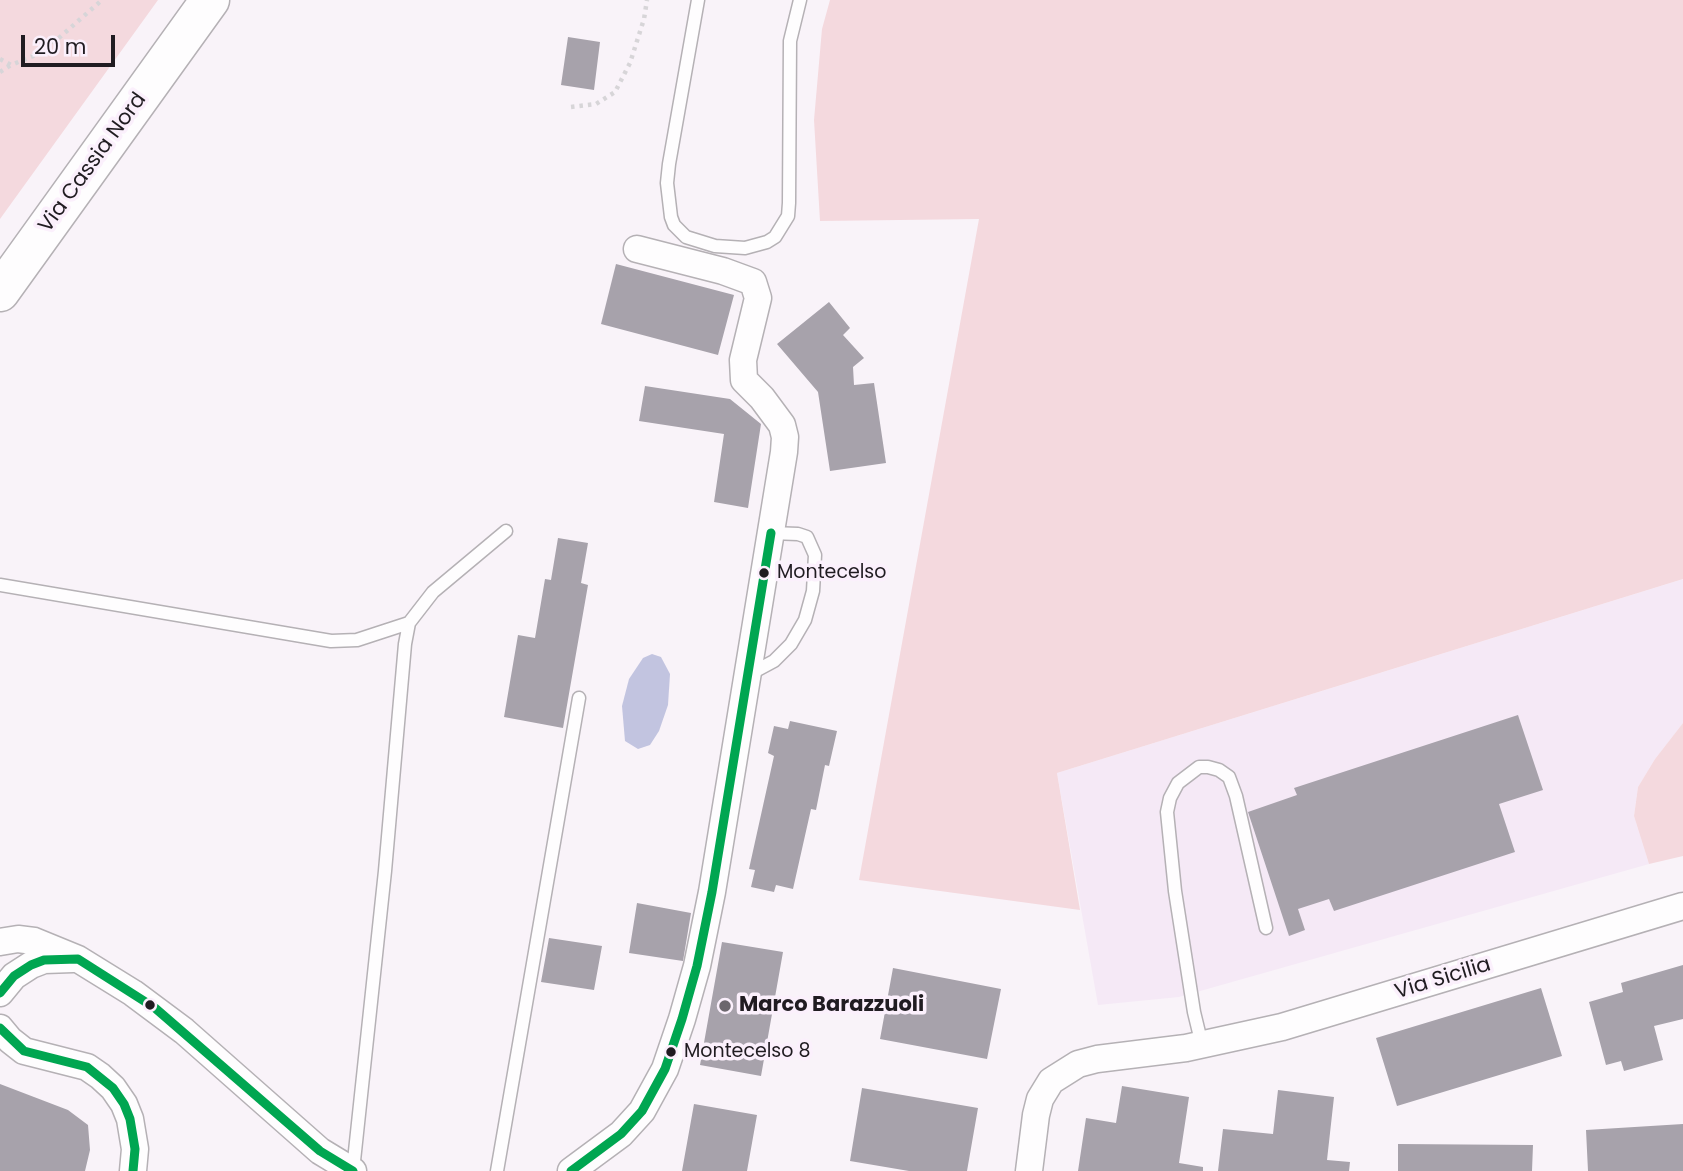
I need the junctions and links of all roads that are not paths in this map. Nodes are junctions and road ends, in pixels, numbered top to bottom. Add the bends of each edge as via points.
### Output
1 (210, 0) edge
2 (698, 0) edge
3 (800, 0) edge
4 (637, 249) dead end
5 (0, 292) edge
6 (506, 531) dead end
7 (771, 533) junction
8 (0, 585) edge
9 (409, 623) junction
10 (748, 675) junction
11 (579, 698) dead end
12 (1683, 906) edge
13 (1266, 928) dead end
14 (0, 942) edge
15 (79, 959) junction
16 (0, 993) edge
17 (0, 1028) edge
18 (1202, 1045) junction
19 (133, 1171) edge
20 (353, 1171) edge
21 (497, 1171) edge
22 (571, 1171) edge
23 (1029, 1171) edge

1 - 5 main road, Via Cassia Nord
2 - 3 lane via 669,164 668,203 674,225 686,237 732,248 767,242 782,229 788,216 790,41
4 - 7 street via 753,282 758,298 743,360 744,380 772,410 785,437
6 - 9 lane via 433,592
7 - 10 street
7 - 10 lane via 807,537 815,555 813,591 805,620 791,644 774,661
8 - 9 lane via 331,641 357,640
9 - 20 lane
10 - 22 street via 707,916 674,1042 656,1086 636,1118
11 - 21 lane
12 - 18 street, Via Sicilia via 1282,1027
13 - 18 lane via 1229,777 1219,770 1199,768 1178,783 1167,812 1175,891
14 - 15 street via 34,942
15 - 16 street via 31,965
15 - 20 street via 155,1008 306,1139
17 - 19 street via 24,1051 87,1067 113,1088 130,1119
18 - 23 street, Via Sicilia via 1097,1059 1064,1071 1047,1087 1037,1106

